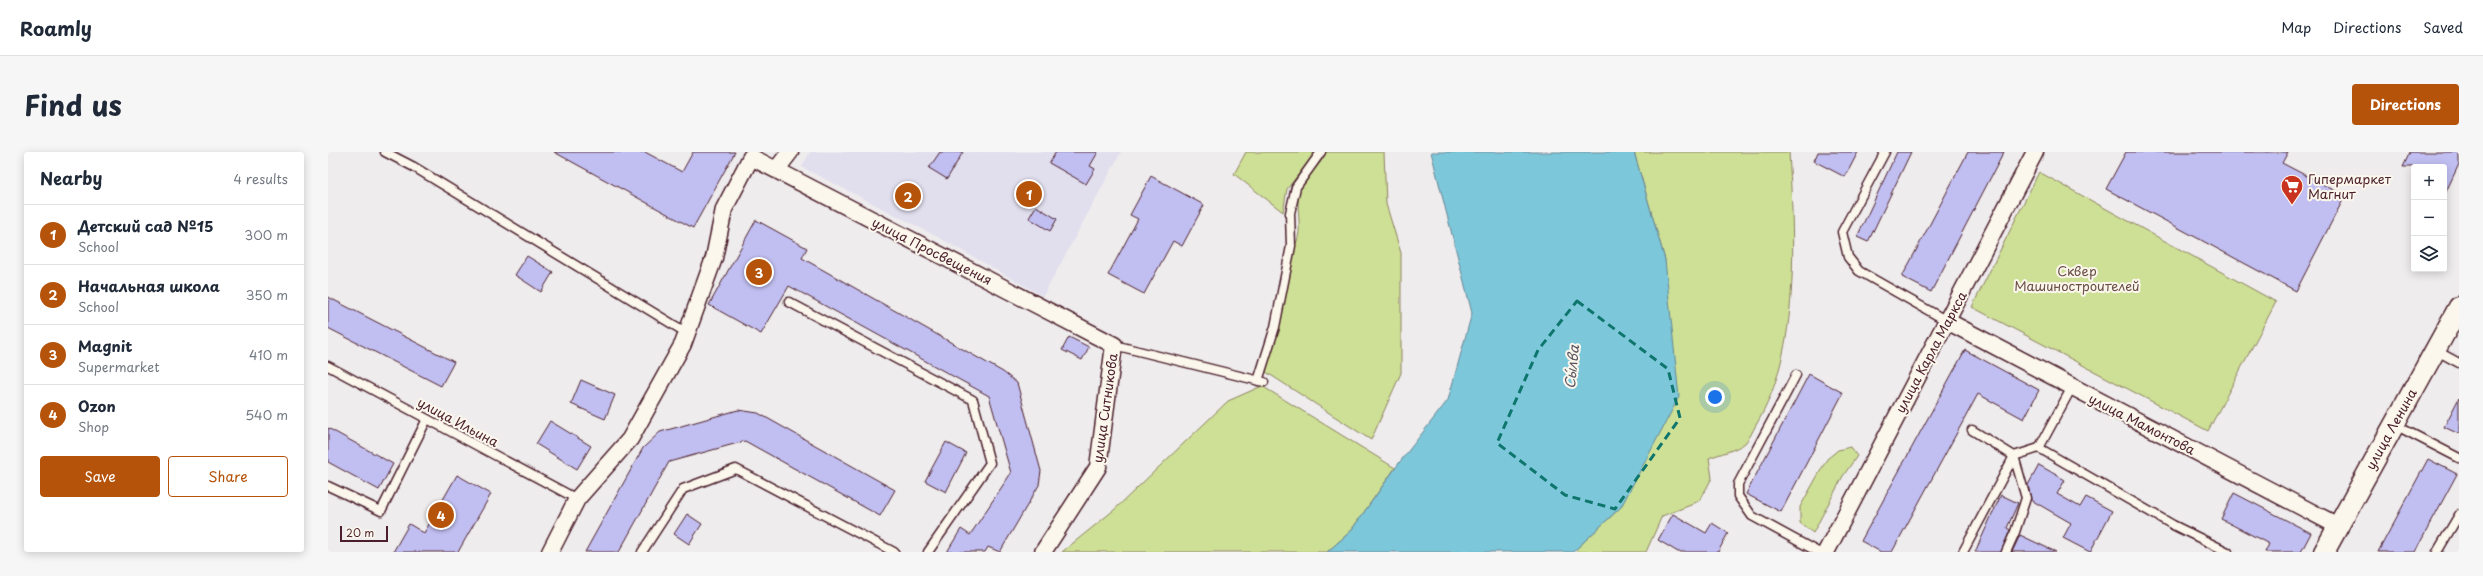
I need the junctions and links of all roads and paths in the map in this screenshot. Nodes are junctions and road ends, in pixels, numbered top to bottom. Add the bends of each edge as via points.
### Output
1 (385, 152) edge
2 (790, 152) edge
3 (1322, 152) edge
4 (1885, 152) edge
5 (2035, 152) edge
6 (751, 155) edge
7 (776, 170) junction
8 (788, 302) dead end
9 (2459, 307) edge
10 (1947, 322) junction
11 (687, 333) junction
12 (1114, 345) junction
13 (2435, 350) junction
14 (2459, 363) edge
15 (328, 366) edge
16 (1796, 375) dead end
17 (2072, 387) junction
18 (427, 420) junction
19 (2394, 424) junction
20 (1972, 430) dead end
21 (2039, 448) junction
22 (2014, 456) junction
23 (2459, 458) edge
24 (328, 486) edge
25 (577, 499) junction
26 (2459, 508) edge
27 (2459, 511) edge
28 (2459, 515) edge
29 (2338, 526) junction
30 (550, 552) edge
31 (642, 552) edge
32 (894, 552) edge
33 (928, 552) edge
34 (1043, 552) edge
35 (1818, 552) edge
36 (1826, 552) edge
37 (1963, 552) edge
38 (2006, 552) edge
39 (2228, 552) edge
40 (2324, 552) edge
41 (2437, 552) edge

1 - 11 lane
2 - 7 street
3 - 12 lane via 1296,187 1290,213 1291,246 1261,381
4 - 10 lane via 1842,232 1848,257 1859,271
5 - 10 street, улица Карла Маркса
6 - 7 street, улица Просвещения
6 - 11 street via 724,209 714,258
7 - 12 street, улица Просвещения
8 - 33 lane via 973,400 990,463
9 - 13 street, улица Ленина
10 - 17 street, улица Мамонтова
10 - 36 street, улица Карла Маркса
11 - 25 street via 630,439
12 - 34 street, улица Ситникова via 1098,467
13 - 14 lane
13 - 19 street, улица Ленина
15 - 18 lane, улица Ильина
16 - 35 lane via 1738,484 1738,496 1752,516
17 - 21 lane
17 - 29 street, улица Мамонтова
18 - 24 lane via 381,511
18 - 25 lane, улица Ильина
19 - 23 lane
19 - 29 street, улица Ленина
20 - 22 lane
21 - 22 lane
21 - 39 lane via 2173,525
22 - 37 lane
22 - 38 lane via 2026,498
25 - 30 street
26 - 27 lane
28 - 41 lane
29 - 40 street, улица Ленина
31 - 32 lane via 683,489 736,469

